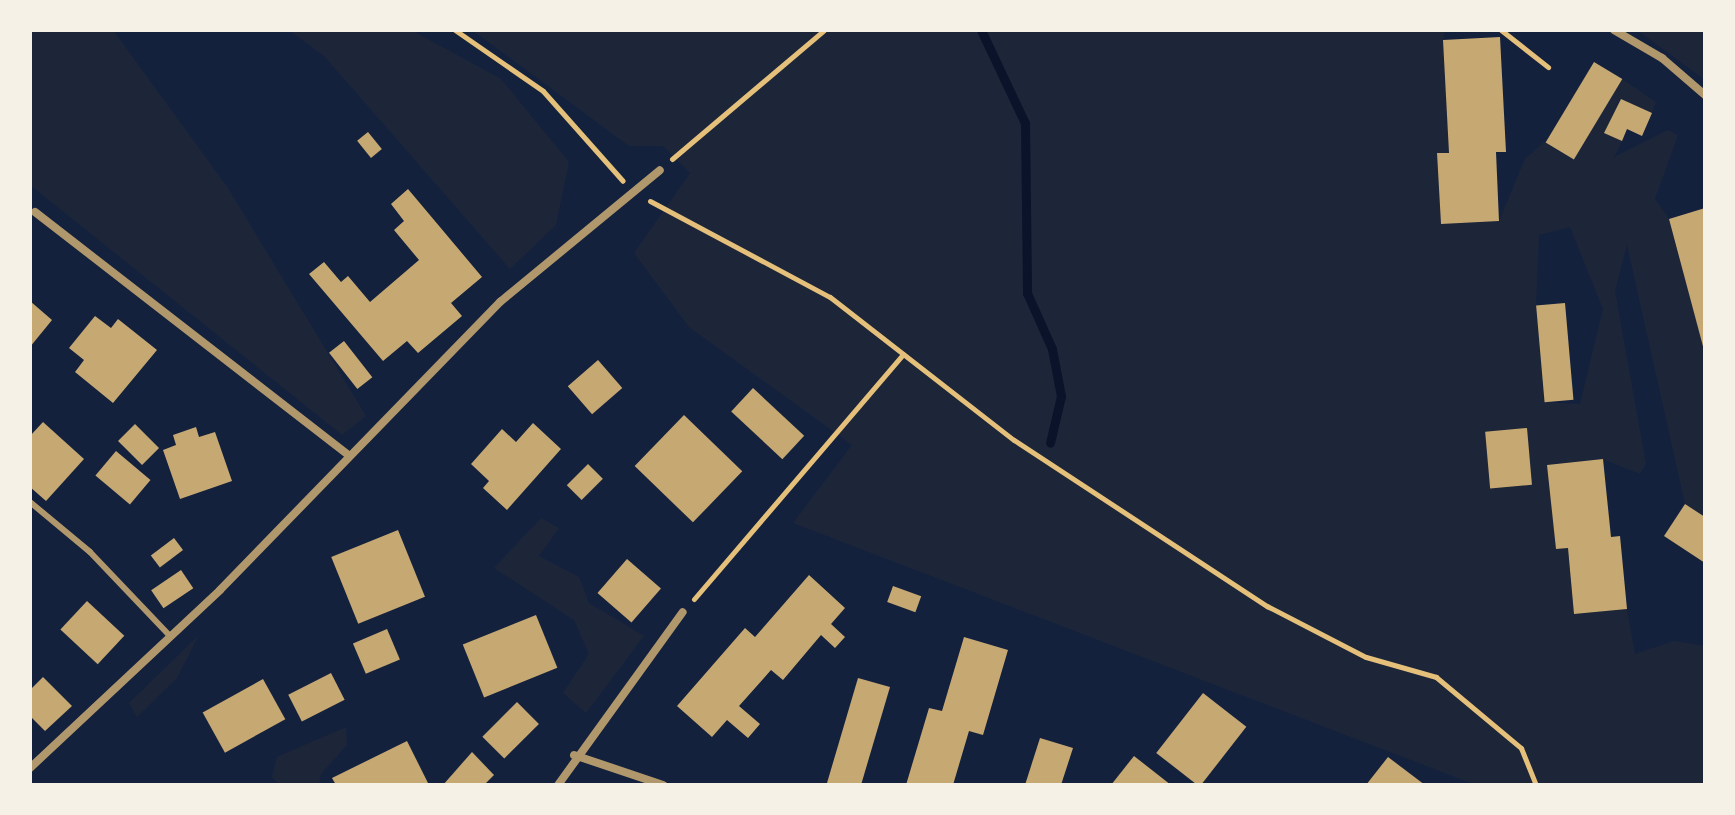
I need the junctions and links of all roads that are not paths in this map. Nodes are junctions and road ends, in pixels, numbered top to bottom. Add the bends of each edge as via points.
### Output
1 (1614, 30) edge
2 (1705, 95) edge
3 (660, 170) road end
4 (35, 212) dead end
5 (348, 455) junction
6 (30, 502) edge
7 (683, 612) road end
8 (170, 636) junction
9 (574, 755) junction
10 (30, 768) edge
11 (558, 785) edge
12 (663, 785) edge

1 - 2 street via 1662,58
3 - 5 street via 500,302
4 - 5 street
5 - 8 street
6 - 8 lane via 90,552
7 - 9 street
8 - 10 street
9 - 11 street
9 - 12 street

